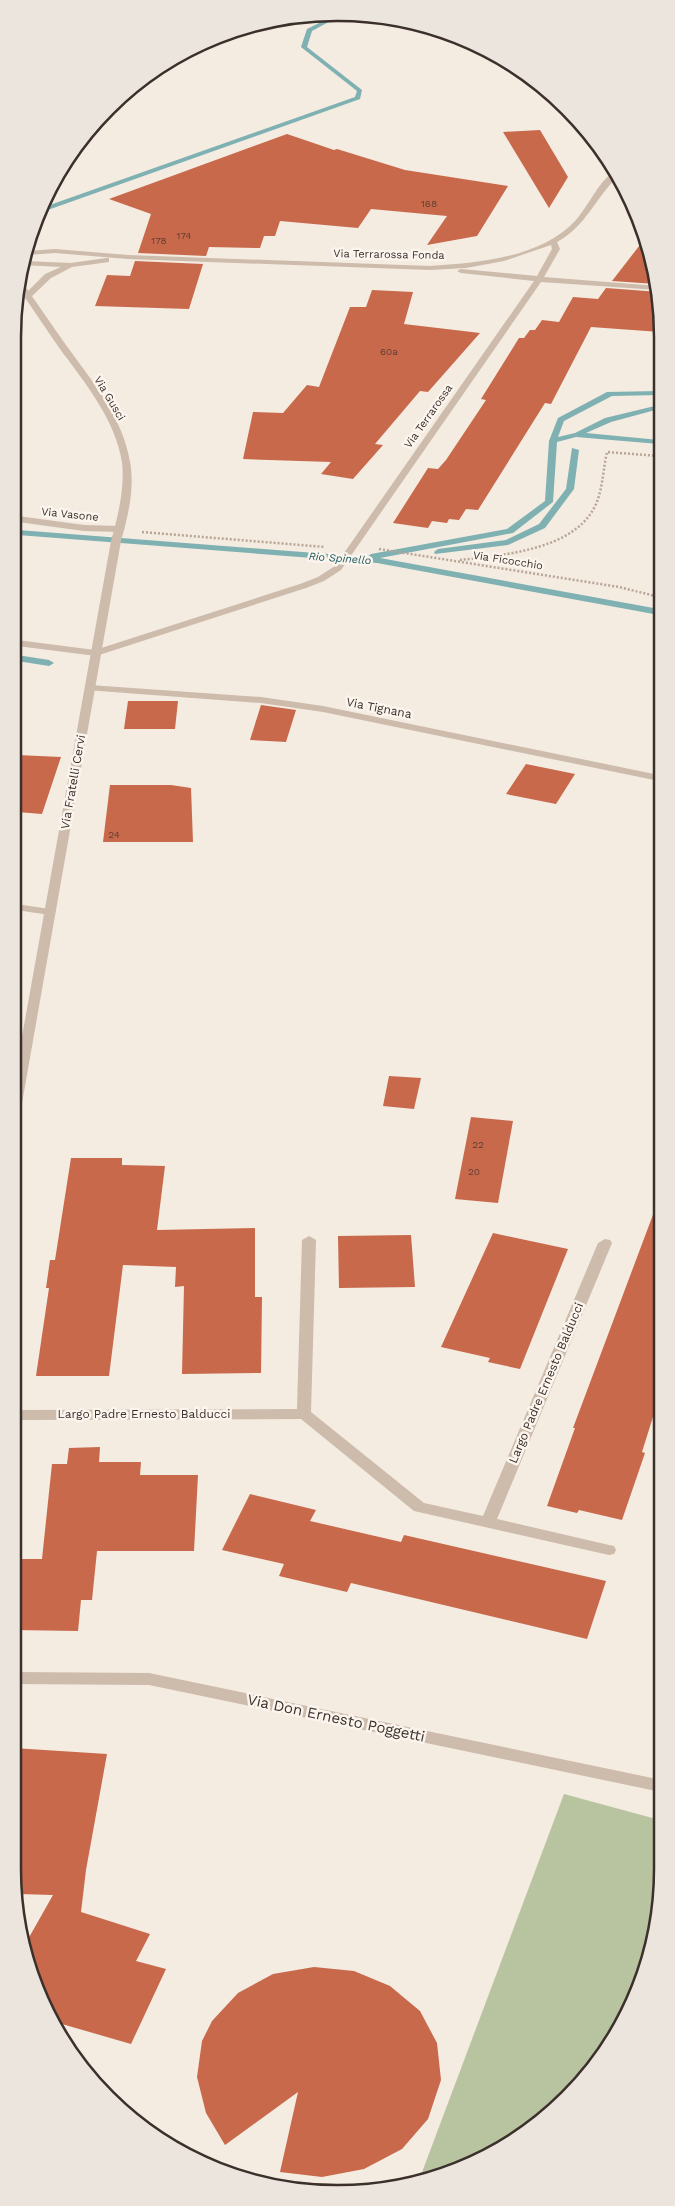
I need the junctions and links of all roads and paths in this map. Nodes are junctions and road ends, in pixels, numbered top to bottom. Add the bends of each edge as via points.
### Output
1 (610, 178) edge
2 (553, 242) junction
3 (35, 246) edge
4 (55, 251) junction
5 (33, 253) edge
6 (128, 257) junction
7 (30, 263) edge
8 (71, 265) junction
9 (430, 268) junction
10 (539, 279) junction
11 (650, 287) edge
12 (24, 295) edge
13 (24, 297) edge
14 (654, 456) edge
15 (21, 519) edge
16 (120, 529) junction
17 (116, 541) joint
18 (351, 549) junction
19 (456, 561) junction
20 (654, 596) edge
21 (21, 644) edge
22 (96, 653) junction
23 (90, 688) junction
24 (654, 777) edge
25 (21, 909) edge
26 (50, 912) junction
27 (21, 1076) edge
28 (309, 1240) dead end
29 (605, 1243) dead end
30 (304, 1414) junction
31 (21, 1415) edge
32 (488, 1522) junction
33 (608, 1550) dead end
34 (21, 1678) edge
35 (654, 1785) edge

1 - 2 street, Via Terrarossa Fonda via 573,227
2 - 9 street, Via Terrarossa Fonda via 515,256 478,264
2 - 10 street, Via Terrarossa via 556,249
3 - 4 street
4 - 5 street
4 - 6 street
6 - 8 street
6 - 9 street, Via Terrarossa Fonda
7 - 8 street
8 - 12 street via 48,276
9 - 10 street
10 - 11 street
10 - 18 street, Via Terrarossa
13 - 16 street, Via Gusci via 100,399 120,441 126,462
14 - 19 path via 607,452 592,512 571,532 549,543 514,552
15 - 16 street, Via Vasone
16 - 17 street, Via Gusci
16 - 18 path, Via Ficocchio
17 - 22 street, Via Fratelli Cervi
18 - 19 path, Via Ficocchio
18 - 22 street, Via Terrarossa via 338,568 321,579
19 - 20 path, Via Ficocchio via 619,587
21 - 22 street
22 - 23 street, Via Fratelli Cervi
23 - 24 street, Via Tignana via 261,700
23 - 26 street, Via Fratelli Cervi
25 - 26 street
26 - 27 street, Via Fratelli Cervi
28 - 30 street
29 - 32 street, Largo Padre Ernesto Balducci
30 - 31 street, Largo Padre Ernesto Balducci
30 - 32 street via 419,1507
32 - 33 street
34 - 35 street, Via Don Ernesto Poggetti via 149,1679

